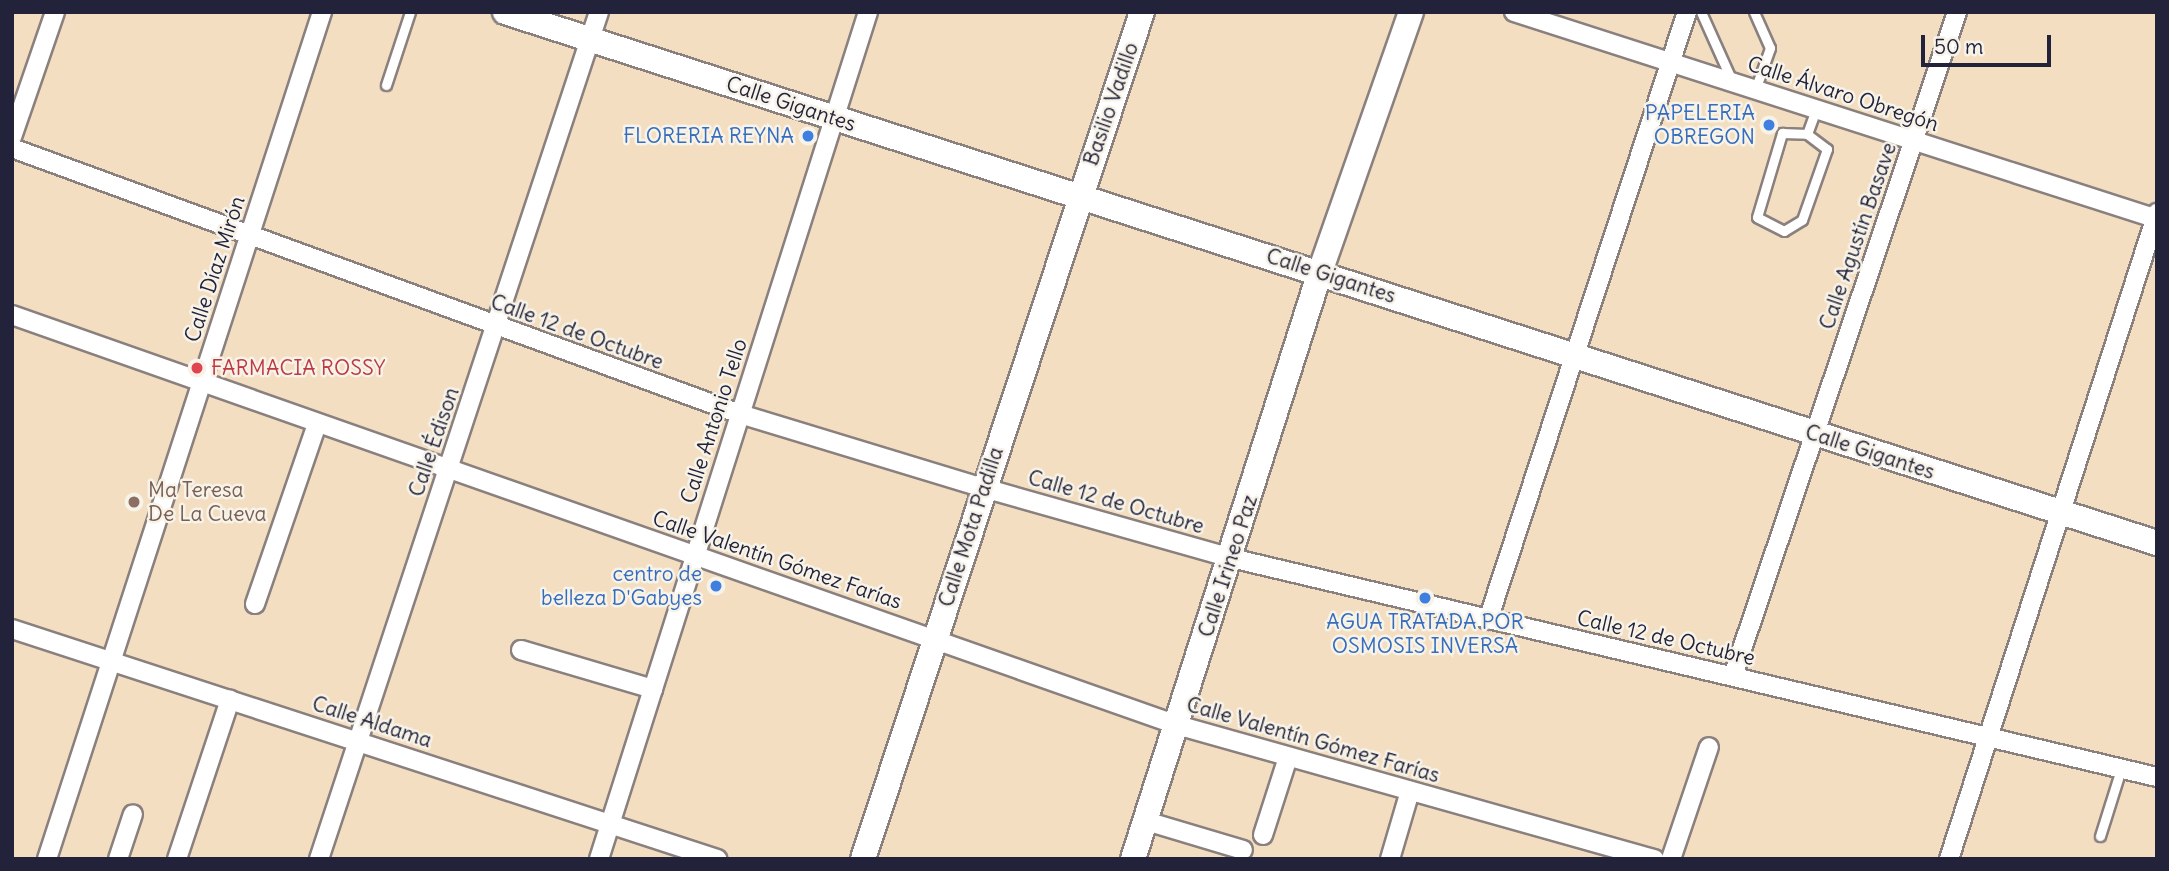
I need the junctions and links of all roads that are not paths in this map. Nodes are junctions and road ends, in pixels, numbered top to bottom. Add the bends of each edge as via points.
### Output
1 (55, 12) edge
2 (322, 12) edge
3 (410, 12) edge
4 (505, 12) edge
5 (599, 12) edge
6 (868, 12) edge
7 (1142, 12) edge
8 (1411, 12) edge
9 (1514, 12) edge
10 (1687, 12) edge
11 (1701, 12) edge
12 (1754, 12) edge
13 (1958, 12) edge
14 (590, 40) junction
15 (1670, 62) junction
16 (1732, 82) junction
17 (386, 85) dead end
18 (1755, 90) junction
19 (1816, 109) junction
20 (835, 117) junction
21 (1807, 134) junction
22 (12, 137) edge
23 (1914, 141) junction
24 (12, 148) edge
25 (1080, 196) junction
26 (2156, 217) edge
27 (249, 237) junction
28 (1320, 272) junction
29 (12, 315) edge
30 (497, 327) junction
31 (1572, 356) junction
32 (201, 383) junction
33 (740, 414) junction
34 (317, 424) junction
35 (1813, 434) junction
36 (449, 470) junction
37 (984, 488) junction
38 (2062, 513) junction
39 (2157, 543) edge
40 (695, 555) junction
41 (1231, 558) junction
42 (255, 604) dead end
43 (1488, 620) junction
44 (12, 629) edge
45 (935, 639) junction
46 (521, 650) dead end
47 (111, 662) junction
48 (1733, 677) junction
49 (653, 689) junction
50 (229, 700) junction
51 (1177, 725) junction
52 (1989, 737) junction
53 (356, 741) junction
54 (1709, 747) dead end
55 (1288, 757) junction
56 (2121, 769) junction
57 (2157, 777) edge
58 (1410, 791) junction
59 (133, 814) dead end
60 (1146, 821) junction
61 (610, 824) junction
62 (1264, 835) dead end
63 (2101, 836) dead end
64 (1243, 850) dead end
65 (51, 858) edge
66 (118, 859) edge
67 (177, 859) edge
68 (319, 859) edge
69 (599, 859) edge
70 (717, 859) edge
71 (863, 859) edge
72 (1133, 859) edge
73 (1390, 859) edge
74 (1656, 859) edge
75 (1671, 859) edge
76 (1949, 859) edge

1 - 22 street
2 - 27 street, Calle Díaz Mirón
3 - 17 lane
4 - 14 street, Calle Gigantes
5 - 14 street, Calle Édison
6 - 20 street, Calle Antonio Tello
7 - 25 street, Basilio Vadillo
8 - 28 street, Calle Irineo Paz
9 - 15 street, Calle Álvaro Obregón
10 - 15 street
11 - 16 lane
12 - 18 lane via 1770,48
13 - 23 street, Calle Agustín Basave
14 - 20 street, Calle Gigantes
14 - 30 street, Calle Édison
15 - 16 street, Calle Álvaro Obregón
15 - 31 street
16 - 18 street, Calle Álvaro Obregón
18 - 19 street, Calle Álvaro Obregón
19 - 21 lane
19 - 23 street, Calle Álvaro Obregón
20 - 25 street, Calle Gigantes
20 - 33 street, Calle Antonio Tello
21 - 21 lane via 1782,133 1757,209 1762,225 1784,231 1802,220 1827,149
23 - 26 street, Calle Álvaro Obregón
23 - 35 street, Calle Agustín Basave
24 - 27 street, Calle 12 de Octubre
25 - 28 street, Calle Gigantes
25 - 37 street, Calle Mota Padilla
26 - 38 street
27 - 30 street, Calle 12 de Octubre
27 - 32 street, Calle Díaz Mirón
28 - 31 street, Calle Gigantes
28 - 41 street, Calle Irineo Paz
29 - 32 street, Calle Valentín Gómez Farías
30 - 33 street, Calle 12 de Octubre
30 - 36 street, Calle Édison
31 - 35 street, Calle Gigantes
31 - 43 street
32 - 34 street, Calle Valentín Gómez Farías
32 - 47 street, Calle Díaz Mirón
33 - 37 street, Calle 12 de Octubre
33 - 40 street, Calle Antonio Tello
34 - 36 street, Calle Valentín Gómez Farías
34 - 42 street
35 - 38 street, Calle Gigantes
35 - 48 street, Calle Agustín Basave
36 - 40 street, Calle Valentín Gómez Farías
36 - 53 street, Calle Édison
37 - 41 street, Calle 12 de Octubre
37 - 45 street, Calle Mota Padilla
38 - 39 street, Calle Gigantes
38 - 52 street
40 - 45 street, Calle Valentín Gómez Farías
40 - 49 street, Calle Antonio Tello
41 - 43 street, Calle 12 de Octubre
41 - 51 street, Calle Irineo Paz
43 - 48 street, Calle 12 de Octubre
44 - 47 street, Calle Aldama
45 - 51 street, Calle Valentín Gómez Farías
45 - 71 street, Calle Mota Padilla
46 - 49 street
47 - 50 street, Calle Aldama
47 - 65 street, Calle Díaz Mirón
48 - 52 street, Calle 12 de Octubre
49 - 61 street, Calle Antonio Tello
50 - 53 street, Calle Aldama
50 - 67 street
51 - 55 street, Calle Valentín Gómez Farías
51 - 60 street, Calle Irineo Paz
52 - 56 street, Calle 12 de Octubre
52 - 76 street
53 - 61 street, Calle Aldama
53 - 68 street, Calle Édison
54 - 75 street
55 - 58 street, Calle Valentín Gómez Farías
55 - 62 street
56 - 57 street, Calle 12 de Octubre
56 - 63 lane
58 - 73 street
58 - 74 street, Calle Valentín Gómez Farías
59 - 66 street
60 - 64 street
60 - 72 street, Calle Irineo Paz
61 - 69 street, Calle Antonio Tello
61 - 70 street, Calle Aldama

